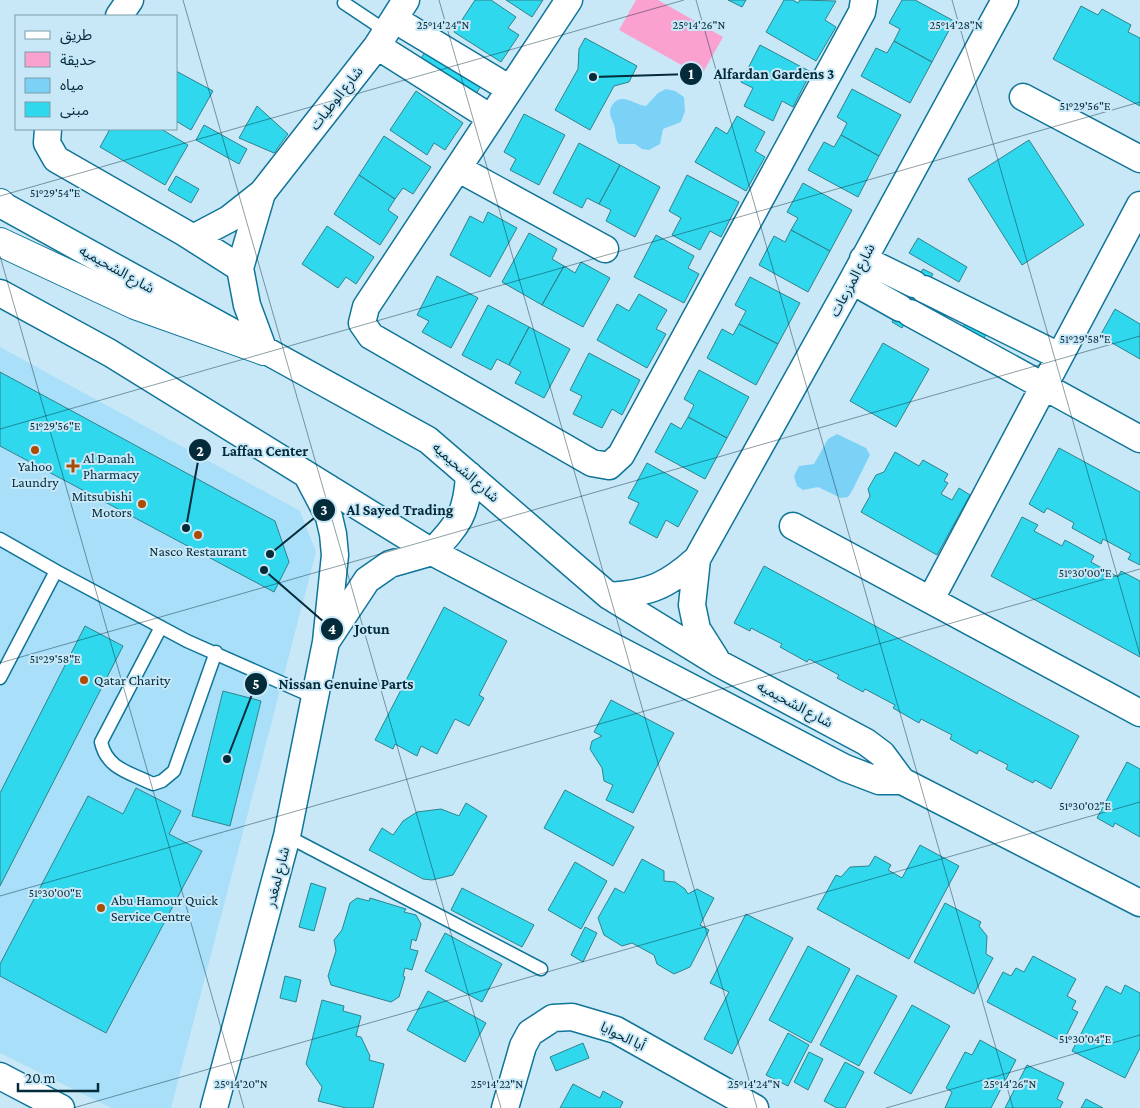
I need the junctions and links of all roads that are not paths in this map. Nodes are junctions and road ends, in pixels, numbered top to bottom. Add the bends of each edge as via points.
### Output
1 (130, 0) edge
2 (569, 0) edge
3 (864, 0) edge
4 (1005, 0) edge
5 (344, 3) dead end
6 (120, 15) edge
7 (390, 24) edge
8 (510, 89) junction
9 (1023, 97) dead end
10 (491, 118) junction
11 (48, 130) edge
12 (1140, 159) edge
13 (459, 169) junction
14 (262, 192) junction
15 (1, 204) edge
16 (1140, 205) edge
17 (193, 238) junction
18 (0, 242) edge
19 (605, 249) dead end
20 (240, 268) junction
21 (858, 270) junction
22 (0, 293) edge
23 (264, 351) junction
24 (1059, 356) junction
25 (1043, 387) junction
26 (1140, 439) edge
27 (469, 475) junction
28 (308, 476) junction
29 (793, 526) dead end
30 (0, 540) edge
31 (432, 552) junction
32 (696, 559) junction
33 (56, 571) junction
34 (609, 596) junction
35 (930, 599) junction
36 (161, 627) junction
37 (326, 642) junction
38 (216, 652) junction
39 (718, 663) junction
40 (0, 678) edge
41 (316, 698) junction
42 (1140, 713) edge
43 (902, 781) junction
44 (287, 836) junction
45 (1140, 904) edge
46 (541, 969) dead end
47 (0, 1076) edge
48 (61, 1108) edge
49 (214, 1108) edge
50 (505, 1108) edge
51 (756, 1108) edge

1 - 6 street
2 - 8 street
3 - 13 street via 862,12 640,420 621,454 609,466 592,463 371,336 362,322 366,307
4 - 21 street, شارع المزرعات
5 - 7 lane
7 - 8 street
7 - 10 street
7 - 14 street, شارع الوطيات
8 - 10 street
9 - 12 street
10 - 13 street
11 - 17 street via 47,143 56,159
13 - 19 street
14 - 17 street, شارع الوطيات via 229,219
14 - 20 street, شارع الوطيات
15 - 23 street, شارع الشحيميه
16 - 24 street
17 - 20 street
18 - 23 street via 136,305
20 - 23 street, شارع الوطيات via 247,305
21 - 24 street via 919,286
21 - 25 street via 905,311
21 - 32 street, شارع المزرعات
22 - 28 street, شارع الشحيميه via 110,354
23 - 27 street, شارع الشحيميه via 428,440
24 - 25 street
25 - 26 street
25 - 35 street
27 - 31 street via 468,500 456,528
27 - 34 street, شارع الشحيميه
28 - 31 street, شارع الشحيميه
28 - 37 street, شارع لمغدر via 329,517 333,534
29 - 35 street
30 - 33 lane
31 - 37 street, شارع لمغدر via 390,564 368,580
31 - 43 street, شارع الشحيميه via 845,768 879,781
32 - 34 street, شارع المزرعات via 676,578 659,588
32 - 39 street, شارع المزرعات via 693,587 697,629
33 - 36 lane
33 - 40 lane
34 - 39 street, شارع الشحيميه
35 - 42 street
36 - 38 lane
36 - 38 lane via 101,742 104,756 114,765 153,784 174,771
37 - 41 street, شارع لمغدر
38 - 41 lane
39 - 43 street, شارع الشحيميه via 866,742 882,754
41 - 44 street, شارع لمغدر
43 - 45 street, شارع الشحيميه
44 - 46 lane
44 - 49 street, شارع لمغدر
47 - 48 street
50 - 51 street, أبا الحوايا via 523,1046 530,1033 553,1018 572,1017 616,1030

